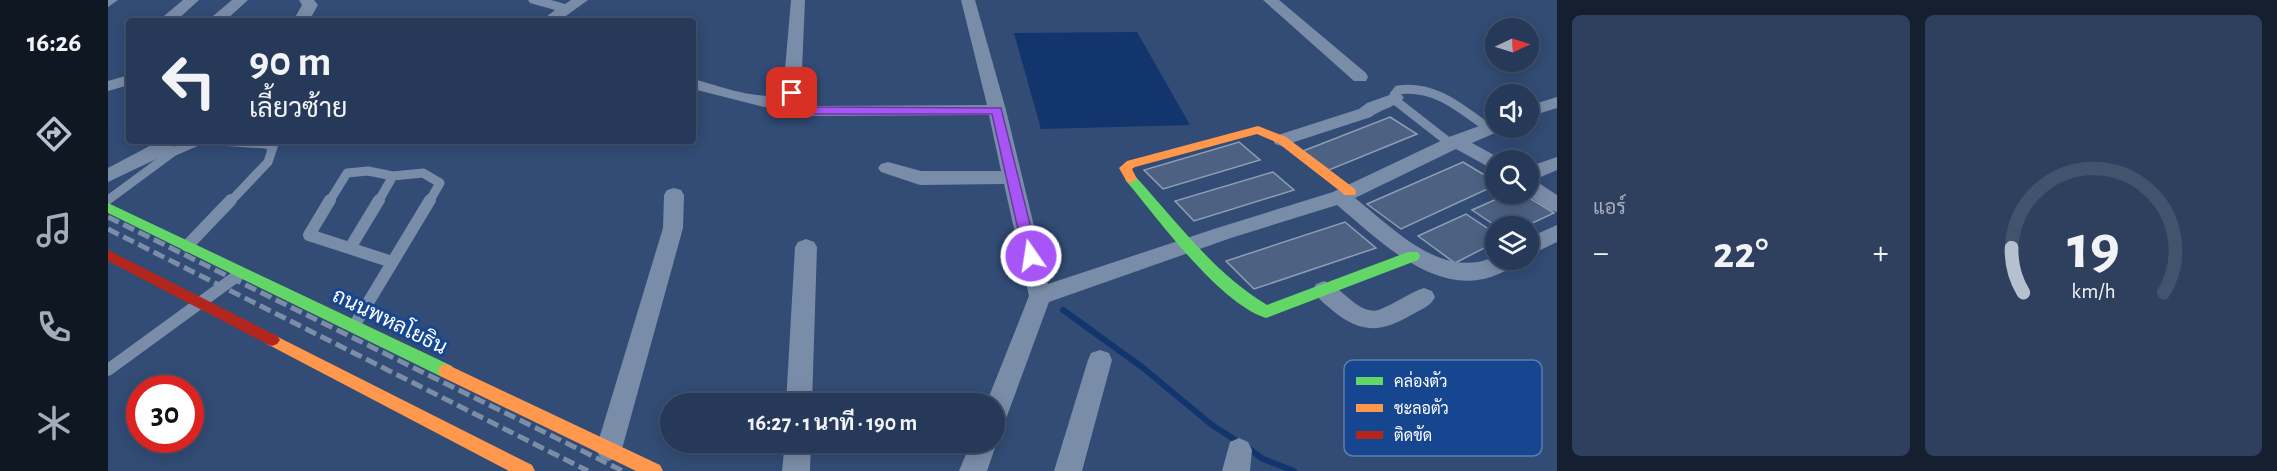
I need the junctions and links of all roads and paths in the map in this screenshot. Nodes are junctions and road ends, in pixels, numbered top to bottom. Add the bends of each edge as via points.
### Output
1 (192, 0) edge
2 (220, 0) edge
3 (242, 0) edge
4 (306, 0) edge
5 (535, 0) edge
6 (581, 0) edge
7 (798, 0) edge
8 (968, 0) edge
9 (1270, 0) edge
10 (566, 9) junction
11 (170, 18) edge
12 (208, 18) edge
13 (210, 18) edge
14 (303, 18) edge
15 (553, 18) edge
16 (1360, 77) dead end
17 (126, 81) edge
18 (696, 85) edge
19 (108, 86) edge
20 (792, 93) junction
21 (1395, 98) junction
22 (1557, 102) edge
23 (1539, 108) edge
24 (997, 110) junction
25 (1485, 123) edge
26 (1485, 130) edge
27 (1282, 140) junction
28 (1454, 142) junction
29 (167, 144) edge
30 (191, 144) edge
31 (266, 144) edge
32 (1485, 159) edge
33 (1557, 163) edge
34 (888, 168) dead end
35 (1539, 171) edge
36 (108, 176) edge
37 (393, 176) junction
38 (1012, 177) junction
39 (1539, 193) edge
40 (1345, 194) junction
41 (674, 195) dead end
42 (108, 200) edge
43 (1557, 205) edge
44 (108, 208) edge
45 (1557, 233) edge
46 (1539, 242) edge
47 (1191, 245) junction
48 (187, 246) junction
49 (806, 247) dead end
50 (350, 248) junction
51 (108, 255) edge
52 (1413, 256) junction
53 (392, 262) junction
54 (1485, 269) edge
55 (241, 273) junction
56 (1324, 290) junction
57 (1040, 296) junction
58 (1424, 297) dead end
59 (200, 302) junction
60 (354, 327) junction
61 (1100, 360) dead end
62 (108, 370) edge
63 (799, 393) edge
64 (1003, 393) edge
65 (609, 449) junction
66 (797, 453) edge
67 (980, 453) edge
68 (526, 471) edge
69 (654, 471) edge
70 (796, 471) edge
71 (973, 471) edge
72 (1068, 471) edge

1 - 11 street
2 - 12 street
3 - 13 street
4 - 14 street via 310,5
5 - 10 street
6 - 10 street
7 - 20 street
8 - 24 street
9 - 16 street
10 - 15 street
17 - 19 street
18 - 20 street via 764,102 786,99
20 - 24 street via 801,109 813,111
21 - 25 lane via 1398,90 1406,88 1429,90
21 - 27 street via 1365,113
21 - 28 lane
22 - 23 street
24 - 38 street
26 - 28 street
27 - 40 main road
27 - 47 main road via 1258,130 1249,131 1125,168
28 - 32 street
28 - 40 street
29 - 36 street
30 - 42 lane via 173,152
31 - 48 lane via 273,147 268,162
33 - 35 street
34 - 38 street via 920,178
37 - 50 lane
37 - 50 lane via 368,171 347,173 309,234
37 - 53 lane via 423,172 440,183
38 - 57 street
39 - 43 street
40 - 47 street
40 - 52 street
41 - 65 street via 673,228
44 - 48 main road, ถนนพหลโยธิน
45 - 46 street
47 - 56 main road via 1256,309 1266,312
47 - 57 street
48 - 55 main road, ถนนพหลโยธิน
49 - 63 street
50 - 53 lane
51 - 59 main road
52 - 54 street via 1460,272
52 - 56 main road
53 - 60 lane
55 - 59 lane
55 - 60 main road, ถนนพหลโยธิน
56 - 58 street via 1367,320 1377,320
57 - 64 street
59 - 62 lane
59 - 68 main road
60 - 65 main road, ถนนพหลโยธิน
61 - 72 street
65 - 69 main road, ถนนพหลโยธิน
66 - 70 street
67 - 71 street

